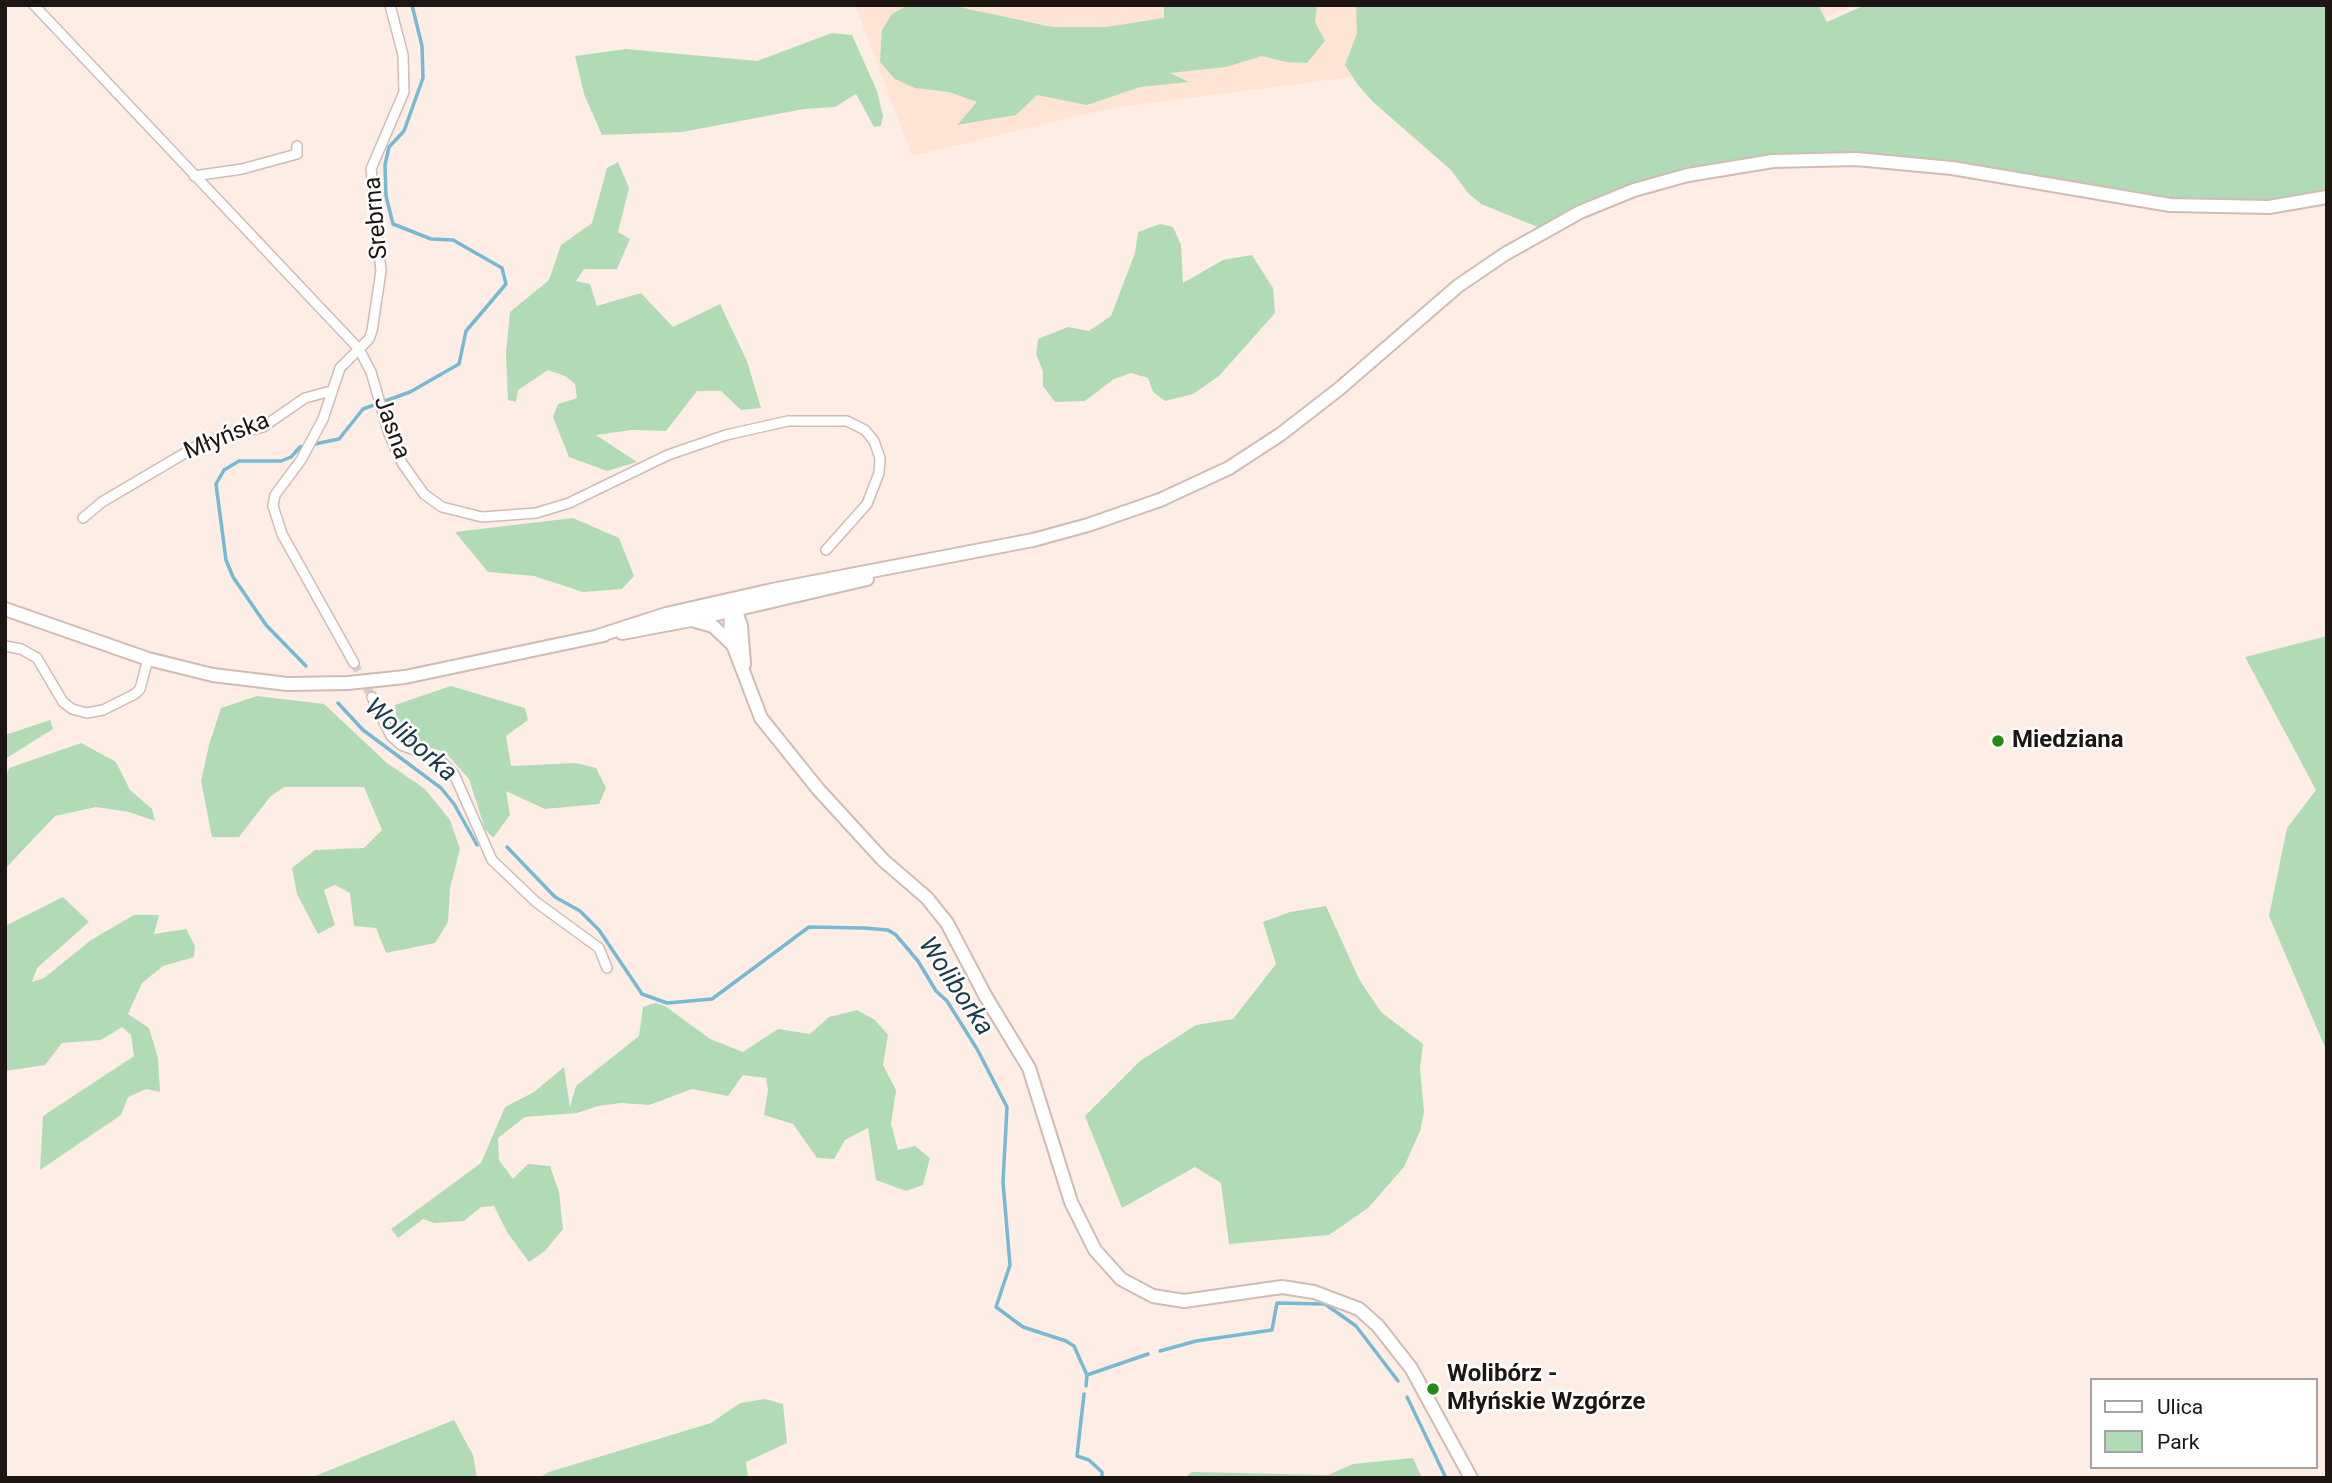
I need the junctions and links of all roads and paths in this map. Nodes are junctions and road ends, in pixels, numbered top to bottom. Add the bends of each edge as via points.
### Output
1 (34, 5) edge
2 (390, 5) edge
3 (297, 146) dead end
4 (194, 176) junction
5 (2327, 197) edge
6 (359, 349) junction
7 (331, 391) junction
8 (83, 518) dead end
9 (826, 550) dead end
10 (750, 601) junction
11 (713, 604) junction
12 (5, 609) edge
13 (734, 611) junction
14 (691, 620) junction
15 (741, 626) junction
16 (598, 636) junction
17 (732, 644) junction
18 (5, 646) edge
19 (148, 659) junction
20 (354, 663) tunnel mouth
21 (746, 682) junction
22 (372, 697) tunnel mouth
23 (607, 968) dead end
24 (1471, 1478) edge

1 - 4 street, Jasna
2 - 6 street, Srebrna via 403,55 404,92 371,169 381,271 372,331
3 - 4 street via 297,154
4 - 6 street, Jasna
5 - 10 main road via 2269,206 2170,205 1952,168 1856,159 1773,161 1688,175 1580,212 1505,254 1458,286 1303,418 1229,468 1192,486 1088,525 907,566 844,586
6 - 7 street via 340,368
6 - 9 street, Jasna via 402,463 424,494 442,507 482,517 557,507 668,455 726,435 788,421 847,421 874,441 879,473 867,504
7 - 8 street, Młyńska via 305,398 262,427 202,443
7 - 20 street via 305,453 275,495 274,513
10 - 11 main road
10 - 13 main road
10 - 15 main road
11 - 13 main road
11 - 16 main road
12 - 19 main road
13 - 14 main road
13 - 15 main road
13 - 17 main road
14 - 16 main road
14 - 17 main road via 713,626
15 - 21 main road
16 - 19 main road via 437,672 348,683 287,684 213,675
17 - 21 main road
18 - 19 street via 37,658 63,702 87,713 103,710 140,690
21 - 24 main road via 761,718 787,754 947,923 1030,1068 1075,1211 1095,1250 1111,1269 1136,1290 1171,1300 1194,1301 1282,1287 1314,1292 1359,1309 1411,1368
22 - 23 street via 391,736 401,745 439,759 454,774 492,860 536,902 599,948

